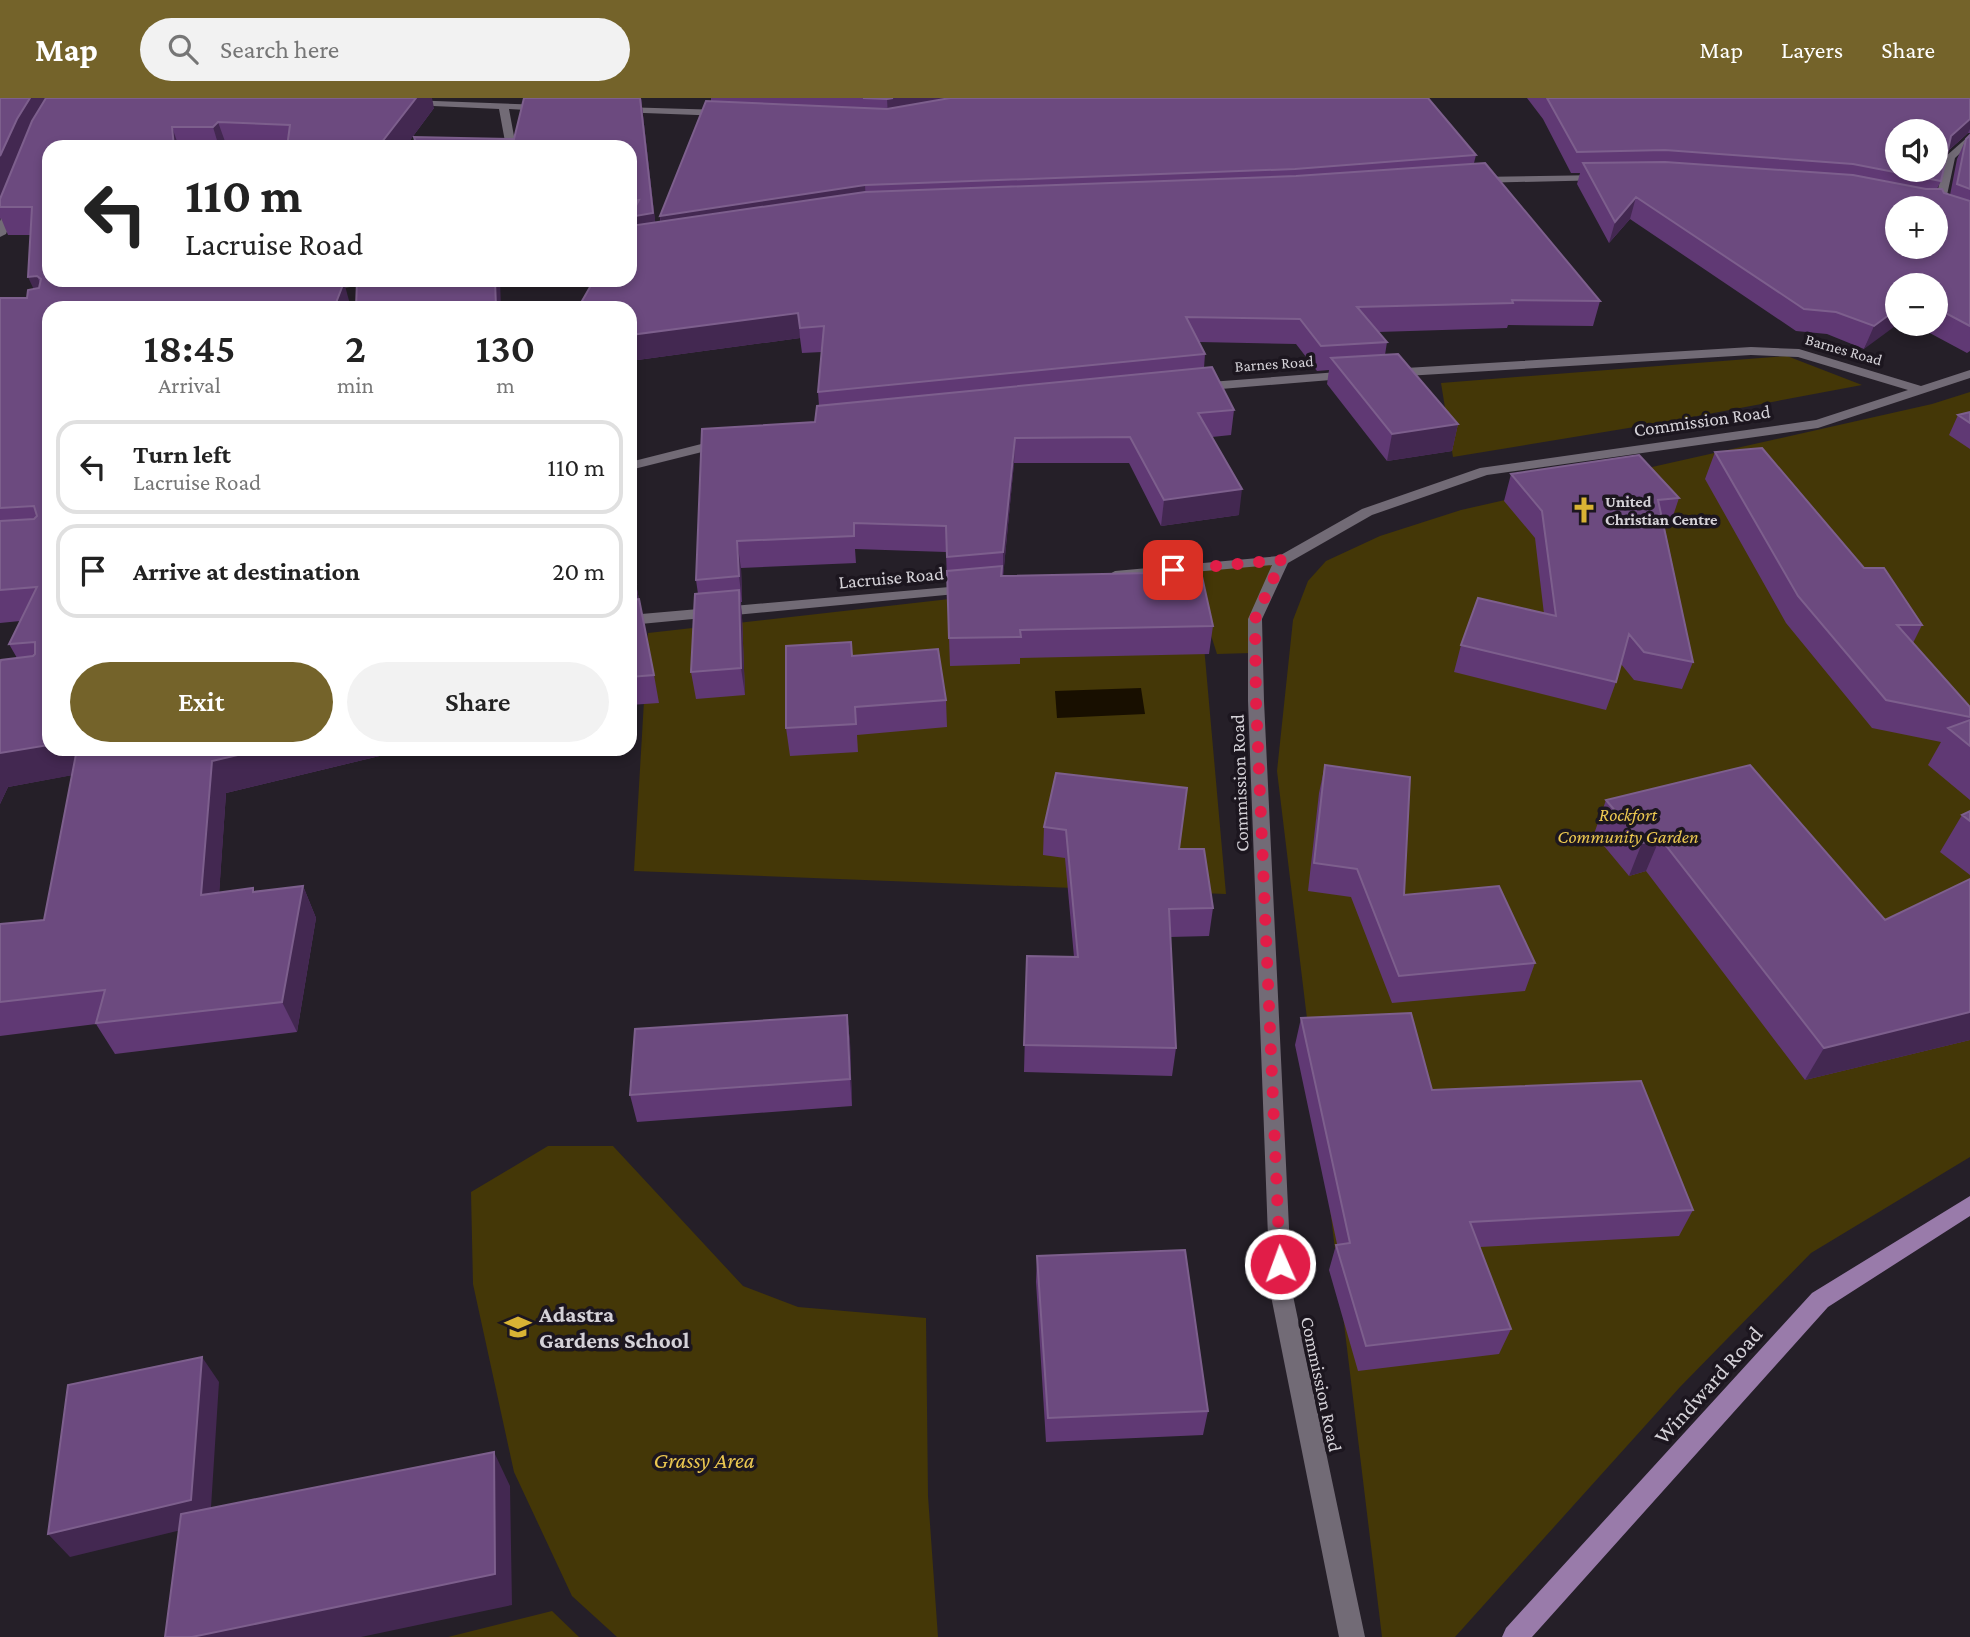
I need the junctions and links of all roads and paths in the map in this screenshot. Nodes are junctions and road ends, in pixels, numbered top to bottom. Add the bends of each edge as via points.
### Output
1 (393, 101) edge
2 (504, 107) junction
3 (557, 108) edge
4 (610, 109) edge
5 (729, 113) edge
6 (1970, 138) edge
7 (510, 140) edge
8 (1619, 178) edge
9 (1469, 181) edge
10 (1946, 196) edge
11 (15, 197) edge
12 (0, 234) edge
13 (363, 287) edge
14 (309, 289) edge
15 (1970, 374) edge
16 (1177, 389) edge
17 (1920, 390) junction
18 (736, 439) edge
19 (637, 464) edge
20 (1282, 560) junction
21 (1102, 576) edge
22 (991, 587) edge
23 (637, 619) edge
24 (1970, 1205) edge
25 (1352, 1637) edge
26 (1515, 1637) edge

1 - 2 street
2 - 3 street
2 - 7 street
4 - 5 street
6 - 10 street via 1950,158
8 - 9 street
11 - 12 street
13 - 14 street
15 - 17 street, Commission Road
16 - 17 street, Barnes Road via 1751,351 1799,353
17 - 20 street, Commission Road via 1818,424 1485,471 1367,512
18 - 19 street
20 - 21 street
20 - 25 street, Commission Road via 1255,619 1281,1291
22 - 23 street, Lacruise Road
24 - 26 main road, Windward Road via 1820,1300

